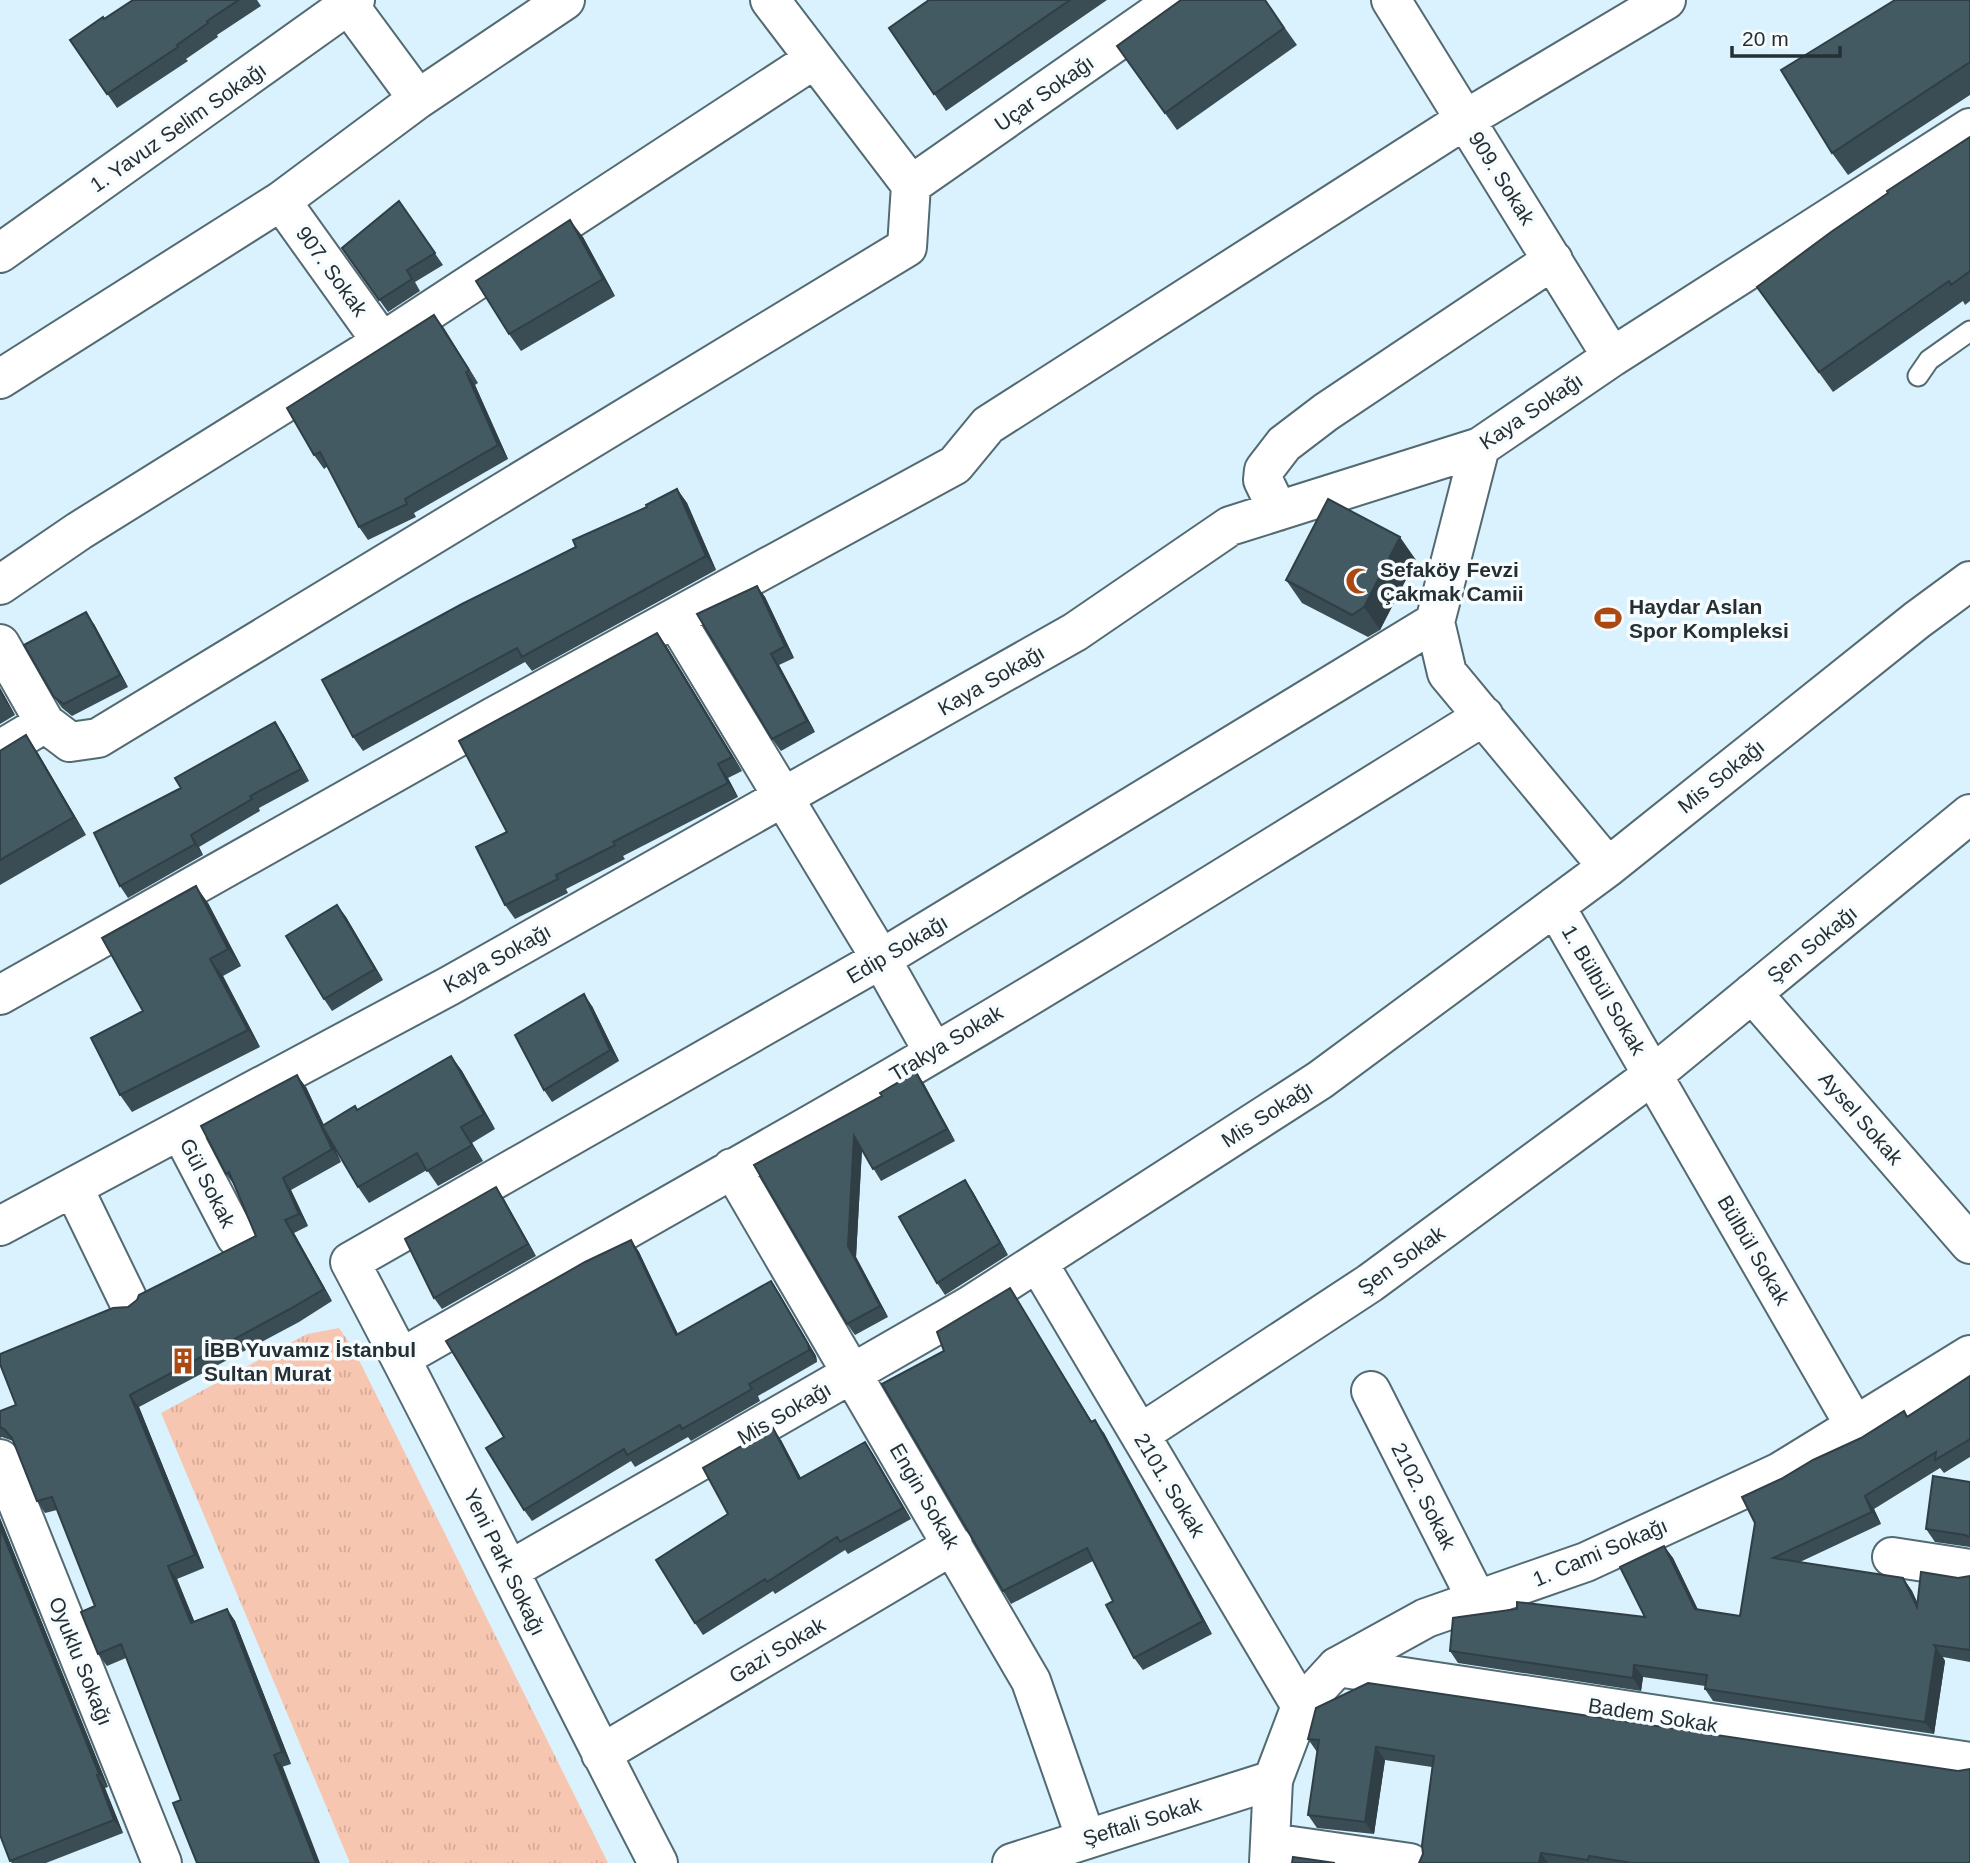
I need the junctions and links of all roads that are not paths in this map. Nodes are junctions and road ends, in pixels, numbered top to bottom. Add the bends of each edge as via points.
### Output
1 (565, 0) edge
2 (770, 0) edge
3 (1176, 0) edge
4 (1391, 0) edge
5 (1667, 0) edge
6 (350, 2) edge
7 (813, 60) junction
8 (418, 99) junction
9 (1466, 119) junction
10 (1970, 128) edge
11 (911, 185) junction
12 (281, 201) junction
13 (0, 253) edge
14 (1553, 260) junction
15 (1970, 331) edge
16 (382, 342) junction
17 (1612, 357) junction
18 (1918, 376) dead end
19 (0, 379) edge
20 (1480, 447) junction
21 (1278, 511) junction
22 (1970, 580) edge
23 (0, 584) edge
24 (676, 620) junction
25 (1435, 622) junction
26 (0, 644) edge
27 (1483, 716) junction
28 (45, 723) junction
29 (0, 750) edge
30 (784, 797) junction
31 (1970, 814) edge
32 (1608, 866) junction
33 (1555, 906) junction
34 (881, 959) junction
35 (1752, 993) junction
36 (0, 995) edge
37 (933, 1051) junction
38 (1654, 1074) junction
39 (180, 1130) junction
40 (732, 1168) junction
41 (73, 1187) junction
42 (0, 1226) edge
43 (236, 1237) dead end
44 (1970, 1244) edge
45 (350, 1262) joint
46 (1038, 1263) junction
47 (128, 1300) dead end
48 (1970, 1355) edge
49 (401, 1358) junction
50 (854, 1373) junction
51 (1371, 1391) dead end
52 (1855, 1426) junction
53 (1140, 1434) junction
54 (0, 1458) edge
55 (953, 1545) junction
56 (1892, 1557) dead end
57 (1970, 1569) edge
58 (510, 1570) junction
59 (1477, 1600) junction
60 (1337, 1667) junction
61 (1301, 1706) junction
62 (601, 1754) junction
63 (1970, 1762) edge
64 (1273, 1780) junction
65 (1086, 1839) junction
66 (1270, 1853) edge
67 (162, 1863) edge
68 (658, 1863) edge
69 (1012, 1863) edge
70 (1410, 1863) edge

1 - 8 street
2 - 7 street
3 - 11 street, Uçar Sokağı
4 - 9 street, 909. Sokak
5 - 9 street
6 - 8 street
6 - 13 street, 1. Yavuz Selim Sokağı
7 - 11 street
7 - 16 street
8 - 12 street
9 - 14 street, 909. Sokak
9 - 24 street via 988,425 955,465
10 - 17 street, Kaya Sokağı
11 - 28 street via 907,247 98,738 70,742
12 - 16 street, 907. Sokak
12 - 19 street
14 - 17 street, 909. Sokak
14 - 21 street via 1284,444 1264,470 1263,480
15 - 18 lane via 1929,360
16 - 23 street
17 - 20 street, Kaya Sokağı
20 - 21 street, Kaya Sokağı
20 - 25 street
21 - 30 street, Kaya Sokağı via 1230,526 1075,632
22 - 32 street, Mis Sokağı
24 - 30 street
24 - 36 street via 495,716
25 - 27 street via 1447,673
25 - 34 street, Edip Sokağı
26 - 28 street
27 - 32 street
27 - 37 street, Trakya Sokak
28 - 29 street
30 - 34 street
30 - 39 street, Kaya Sokağı via 449,986
31 - 35 street, Şen Sokağı
32 - 33 street, Mis Sokağı
33 - 38 street, 1. Bülbül Sokak
33 - 46 street, Mis Sokağı via 1320,1080
34 - 37 street
34 - 45 street, Edip Sokağı
35 - 38 street, Şen Sokağı
35 - 44 street, Aysel Sokak
37 - 40 street, Trakya Sokak
38 - 52 street, Bülbül Sokak
38 - 53 street, Şen Sokak via 1370,1283
39 - 41 street, Kaya Sokağı
39 - 43 street, Gül Sokak
40 - 49 street, Trakya Sokak
40 - 50 street, Engin Sokak
41 - 42 street, Kaya Sokağı
41 - 47 street
45 - 49 street, Yeni Park Sokağı
46 - 50 street, Mis Sokağı
46 - 53 street, 2101. Sokak
48 - 52 street, 1. Cami Sokağı
49 - 58 street, Yeni Park Sokağı
50 - 55 street, Engin Sokak
50 - 58 street, Mis Sokağı
51 - 59 street, 2102. Sokak
52 - 59 street, 1. Cami Sokağı via 1780,1472 1587,1562
53 - 61 street, 2101. Sokak
54 - 67 street, Oyuklu Sokağı
55 - 62 street, Gazi Sokak
55 - 65 street, Engin Sokak via 1031,1681
56 - 57 street
58 - 62 street, Yeni Park Sokağı
59 - 60 street, 1. Cami Sokağı via 1426,1618
60 - 61 street, 1. Cami Sokağı
60 - 63 street, Badem Sokak
61 - 64 street, 1. Cami Sokağı
62 - 68 street, Yeni Park Sokağı
64 - 65 street, Şeftali Sokak
64 - 66 street, 1. Cami Sokağı
65 - 69 street, Şeftali Sokak
66 - 70 street

